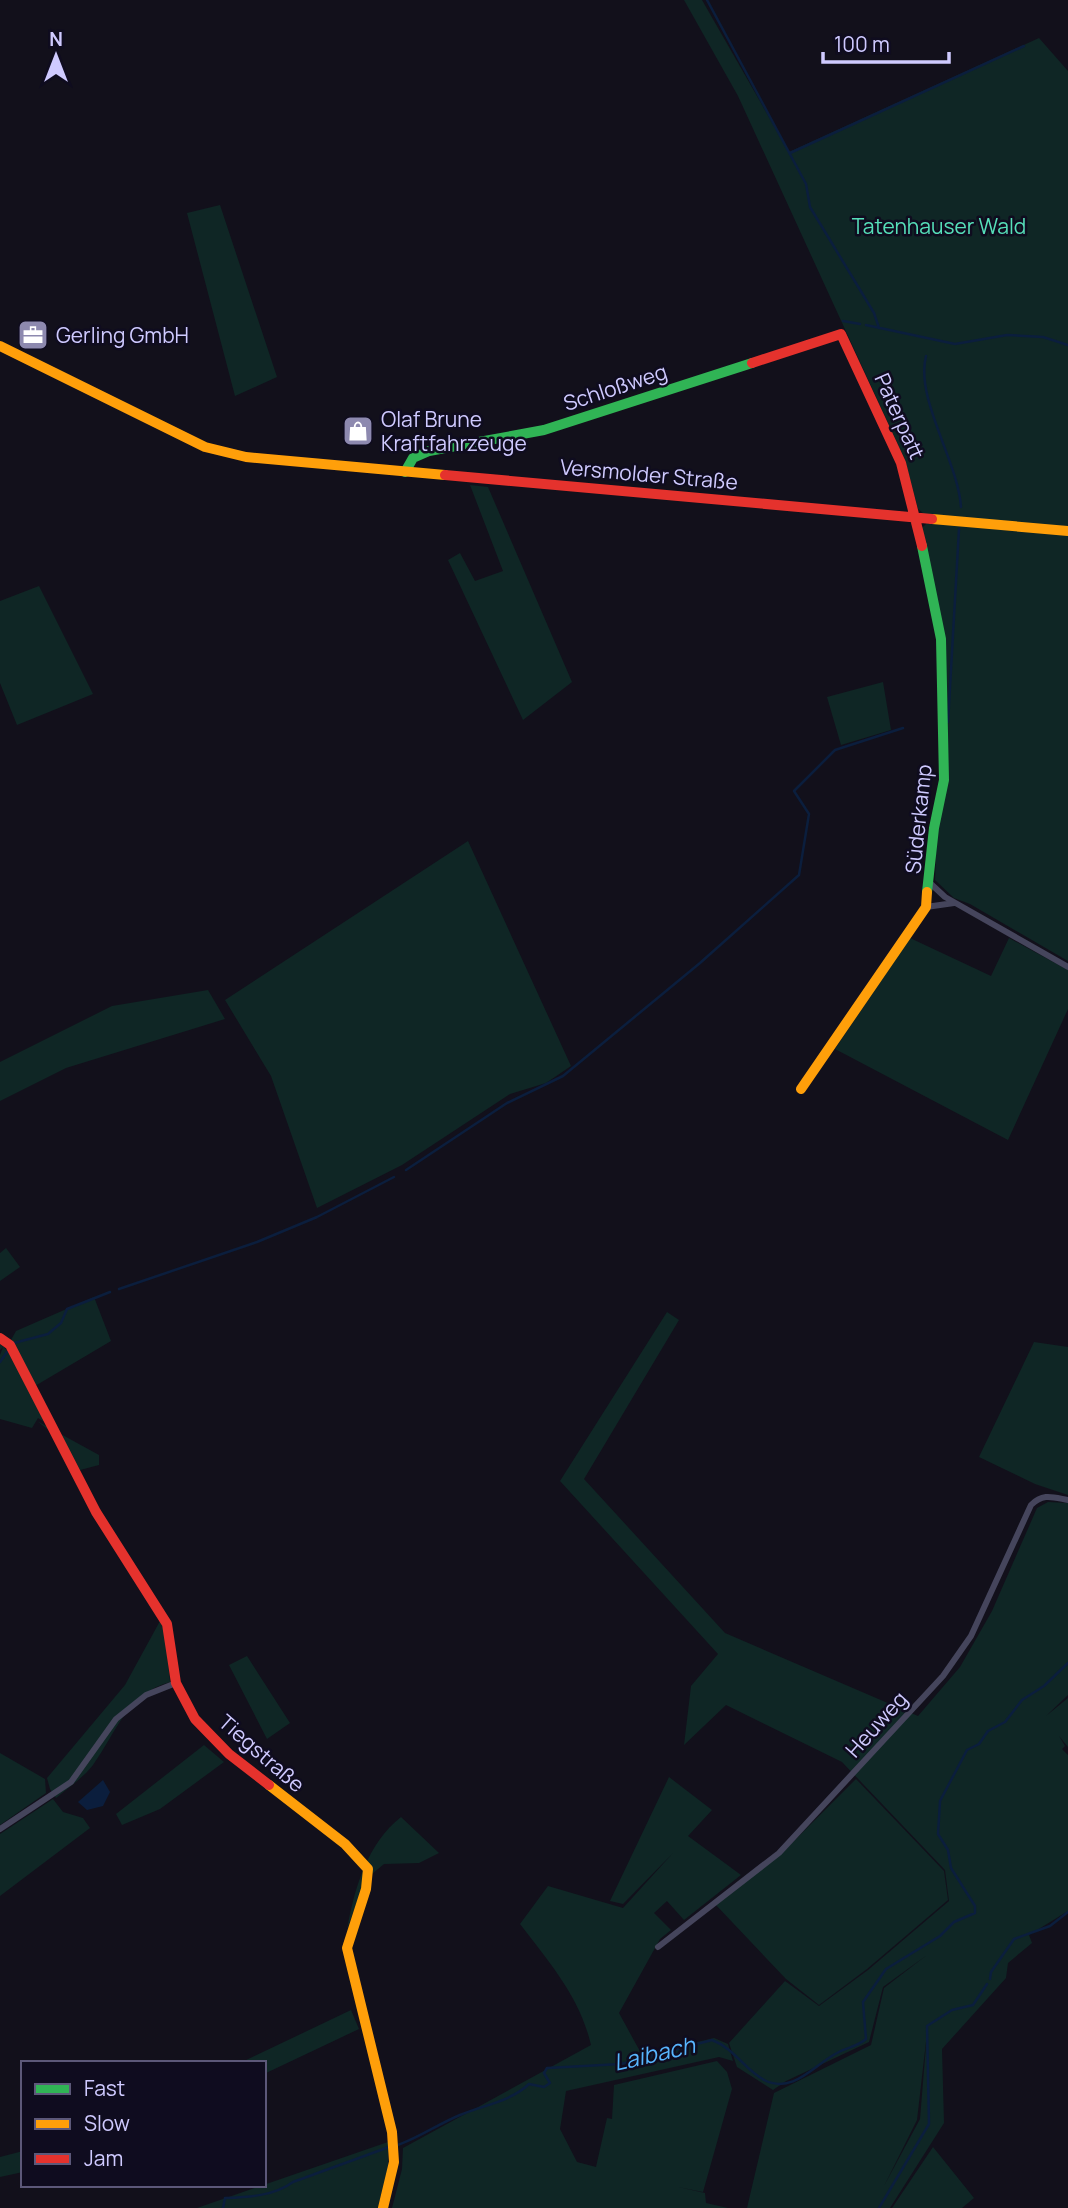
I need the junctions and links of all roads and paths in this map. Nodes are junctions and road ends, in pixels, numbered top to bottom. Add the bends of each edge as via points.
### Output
1 (841, 334) joint
2 (0, 346) edge
3 (405, 472) junction
4 (916, 517) junction
5 (1068, 531) edge
6 (930, 884) junction
7 (956, 903) junction
8 (926, 907) junction
9 (1068, 967) edge
10 (801, 1089) dead end
11 (0, 1338) edge
12 (1068, 1500) edge
13 (176, 1683) junction
14 (0, 1829) edge
15 (658, 1947) dead end
16 (383, 2208) edge

1 - 3 street, Schloßweg via 544,430 429,452 413,458
1 - 4 street, Paterpatt via 901,463
2 - 3 street, Versmolder Straße via 224,453
3 - 4 street, Versmolder Straße
4 - 5 street, Versmolder Straße
4 - 6 street, Süderkamp via 941,639 944,699 944,780 934,828
6 - 7 street
6 - 8 street, Süderkamp
7 - 8 street
7 - 9 street
8 - 10 street, Süderkamp
11 - 13 street, Tiegstraße via 10,1345 96,1512 167,1624
12 - 15 street, Heuweg via 1039,1497 1031,1506 959,1655 862,1767 779,1853
13 - 14 street via 146,1695 116,1719 71,1782
13 - 16 street, Tiegstraße via 195,1719 229,1754 345,1844 368,1870 369,1883 349,1931 347,1948 392,2132 394,2162

